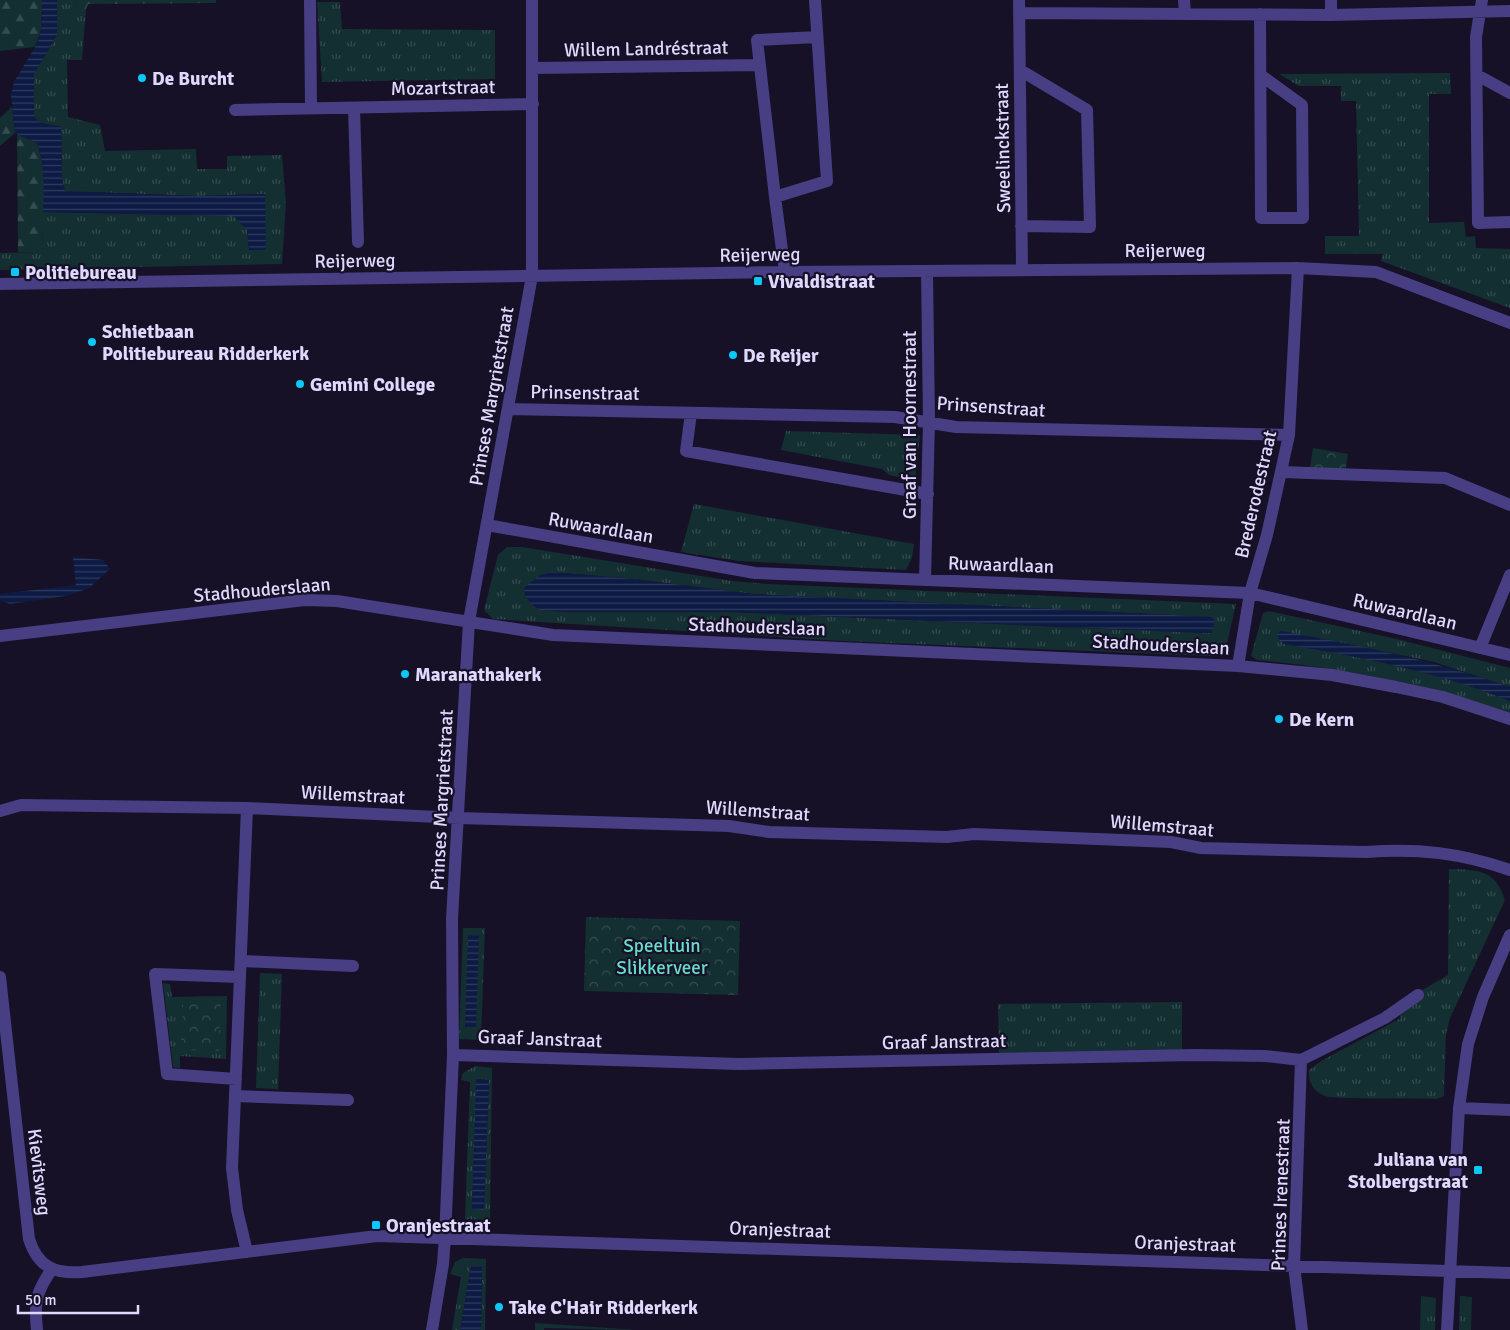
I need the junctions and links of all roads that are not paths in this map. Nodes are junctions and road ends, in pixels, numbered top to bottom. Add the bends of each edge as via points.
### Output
1 (310, 0) edge
2 (532, 0) edge
3 (815, 0) edge
4 (1184, 0) edge
5 (1331, 0) edge
6 (1019, 6) edge
7 (1481, 6) edge
8 (1510, 11) edge
9 (1185, 14) junction
10 (1260, 14) junction
11 (1331, 14) junction
12 (817, 37) junction
13 (760, 65) junction
14 (533, 68) junction
15 (1020, 70) junction
16 (1477, 75) junction
17 (1262, 76) junction
18 (1510, 93) edge
19 (533, 104) junction
20 (311, 108) junction
21 (354, 108) junction
22 (235, 110) dead end
23 (775, 197) junction
24 (1510, 222) edge
25 (1021, 226) junction
26 (358, 242) dead end
27 (1298, 268) junction
28 (1022, 270) junction
29 (927, 271) junction
30 (785, 272) junction
31 (532, 276) junction
32 (0, 284) edge
33 (1510, 323) edge
34 (508, 409) junction
35 (691, 413) junction
36 (929, 421) junction
37 (1289, 435) junction
38 (1282, 472) junction
39 (928, 494) junction
40 (1510, 506) edge
41 (487, 525) junction
42 (1510, 574) edge
43 (924, 580) junction
44 (1250, 593) junction
45 (469, 621) junction
46 (0, 636) edge
47 (1480, 648) junction
48 (1510, 655) edge
49 (1238, 666) junction
50 (1510, 719) edge
51 (246, 808) junction
52 (0, 811) edge
53 (459, 818) junction
54 (1510, 870) edge
55 (1510, 934) edge
56 (242, 960) junction
57 (353, 966) dead end
58 (0, 977) edge
59 (239, 978) junction
60 (1418, 995) dead end
61 (453, 1055) junction
62 (1301, 1060) junction
63 (236, 1079) junction
64 (236, 1096) junction
65 (348, 1100) dead end
66 (1460, 1108) junction
67 (1510, 1110) edge
68 (445, 1237) junction
69 (247, 1252) junction
70 (1294, 1266) junction
71 (52, 1269) junction
72 (1449, 1272) junction
73 (1510, 1273) edge
74 (37, 1330) edge
75 (432, 1330) edge
76 (1302, 1330) edge
77 (1447, 1330) edge

1 - 20 street
2 - 14 street
3 - 12 street
4 - 9 street
5 - 11 street
6 - 9 street
6 - 15 street, Sweelinckstraat
7 - 8 street
7 - 11 street
7 - 16 street via 1476,37
9 - 10 street
10 - 11 street
10 - 17 street
12 - 13 street via 757,40
12 - 23 street via 827,182
13 - 14 street, Willem Landréstraat
13 - 23 street
14 - 19 street
15 - 25 street, Sweelinckstraat
15 - 25 street, Sweelinckstraat via 1087,110 1090,227
16 - 18 street
16 - 24 street via 1478,223
17 - 17 street via 1261,218 1303,218 1302,105
19 - 21 street, Mozartstraat
19 - 31 street
20 - 21 street, Mozartstraat
20 - 22 street, Mozartstraat
21 - 26 street
23 - 30 street
25 - 28 street, Sweelinckstraat
27 - 28 street, Reijerweg
27 - 33 street, Reijerweg via 1376,272
27 - 37 street, Brederodestraat
28 - 29 street, Reijerweg
29 - 30 street, Reijerweg
29 - 36 street, Graaf van Hoornestraat
30 - 31 street, Reijerweg
31 - 32 street, Reijerweg
31 - 34 street, Prinses Margrietstraat
34 - 35 street, Prinsenstraat
34 - 41 street, Prinses Margrietstraat
35 - 36 street, Prinsenstraat via 838,415
35 - 39 street via 686,451
36 - 37 street, Prinsenstraat via 956,427
36 - 39 street, Graaf van Hoornestraat
37 - 38 street, Brederodestraat
38 - 40 street via 1445,478
38 - 44 street, Brederodestraat
39 - 43 street, Graaf van Hoornestraat
41 - 43 street, Ruwaardlaan via 755,573
41 - 45 street, Prinses Margrietstraat
42 - 47 street
43 - 44 street, Ruwaardlaan
44 - 47 street, Ruwaardlaan
44 - 49 street, Brederodestraat
45 - 46 street, Stadhouderslaan via 337,600 305,600
45 - 49 street, Stadhouderslaan via 553,634 631,639
45 - 53 street, Prinses Margrietstraat
47 - 48 street, Ruwaardlaan
49 - 50 street, Stadhouderslaan via 1332,675 1396,687
51 - 52 street, Willemstraat via 21,805
51 - 53 street, Willemstraat
51 - 56 street
53 - 54 street, Willemstraat via 729,826 769,832 947,837 974,834 1171,842 1201,848 1393,850 1454,854
53 - 61 street, Prinses Margrietstraat via 452,919
55 - 66 street via 1472,1027
56 - 57 street
56 - 59 street
58 - 71 street, Kievitsweg via 29,1239 38,1257
59 - 63 street
59 - 63 street via 155,974 167,1074
60 - 62 street via 1385,1018
61 - 62 street, Graaf Janstraat via 739,1064 1195,1055
61 - 68 street, Prinses Margrietstraat
62 - 70 street, Prinses Irenestraat
63 - 64 street
64 - 65 street
64 - 69 street via 232,1168
66 - 67 street
66 - 72 street
68 - 69 street, Oranjestraat via 377,1236
68 - 70 street, Oranjestraat
68 - 75 street, Prinses Margrietstraat
69 - 71 street, Oranjestraat via 82,1272 66,1273
70 - 72 street, Oranjestraat
70 - 76 street, Prinses Irenestraat
71 - 74 street via 36,1297
72 - 73 street, Oranjestraat
72 - 77 street

